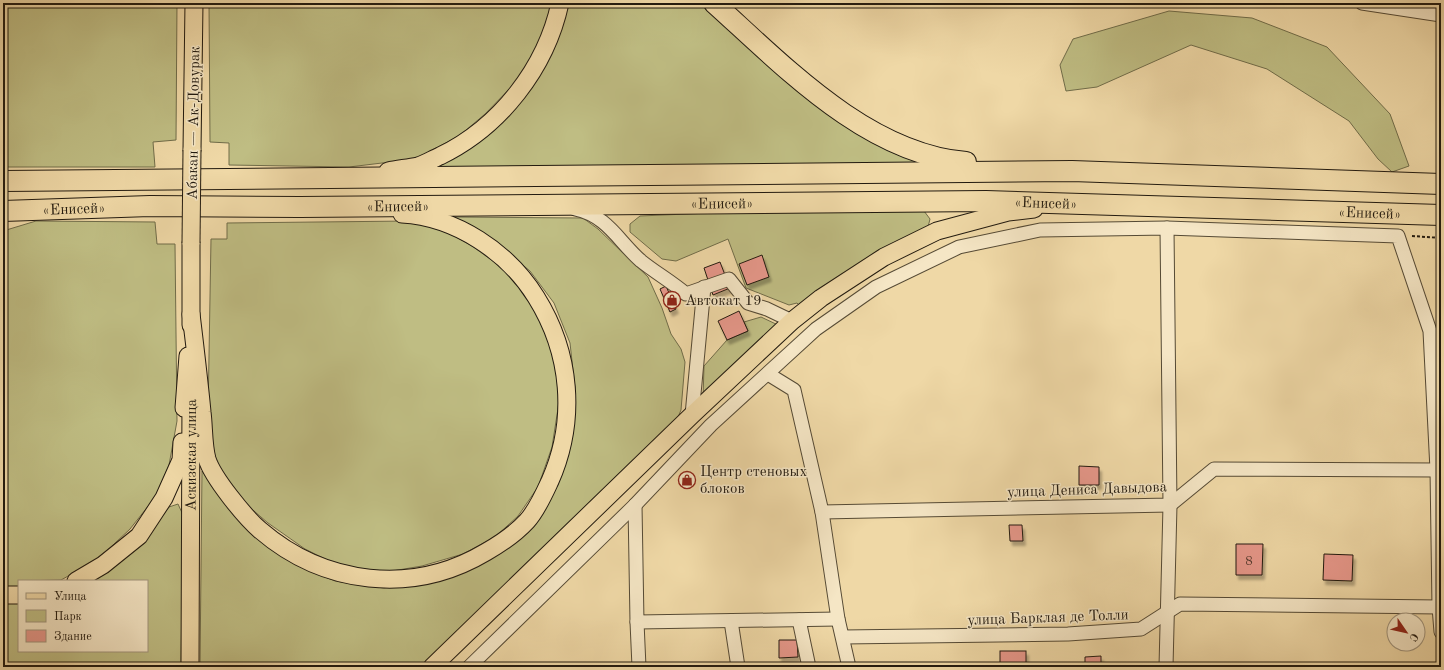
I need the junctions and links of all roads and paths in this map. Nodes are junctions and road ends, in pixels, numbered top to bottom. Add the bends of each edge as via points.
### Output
1 (189, 3) edge
2 (194, 3) edge
3 (199, 3) edge
4 (560, 3) edge
5 (714, 3) edge
6 (1362, 3) edge
7 (1441, 15) edge
8 (194, 54) junction
9 (1072, 171) junction
10 (3, 175) edge
11 (350, 178) junction
12 (49, 179) junction
13 (3, 180) edge
14 (1441, 184) edge
15 (1086, 203) junction
16 (556, 205) junction
17 (300, 207) junction
18 (61, 209) junction
19 (3, 211) edge
20 (1441, 214) edge
21 (3, 215) edge
22 (1168, 228) junction
23 (1398, 236) junction
24 (1441, 238) edge
25 (191, 243) joint
26 (704, 287) junction
27 (191, 314) junction
28 (792, 322) junction
29 (768, 374) junction
30 (692, 415) junction
31 (1438, 470) junction
32 (635, 505) junction
33 (1170, 505) junction
34 (822, 512) junction
35 (78, 580) edge
36 (3, 595) edge
37 (18, 596) edge
38 (1440, 606) edge
39 (1167, 612) junction
40 (799, 620) junction
41 (838, 620) junction
42 (731, 621) junction
43 (637, 622) junction
44 (1441, 632) edge
45 (842, 637) junction
46 (190, 667) edge
47 (432, 667) edge
48 (469, 667) edge
49 (639, 667) edge
50 (738, 667) edge
51 (809, 667) edge
52 (849, 667) edge
53 (1166, 667) edge

1 - 8 main road
2 - 8 main road, Абакан — Ак-Довурак
3 - 8 main road
4 - 11 main road via 546,46 525,84 494,120 455,148 419,166
5 - 9 highway via 823,98 865,127 910,149 946,160
6 - 7 street
8 - 25 main road, Абакан — Ак-Довурак, bridge
9 - 11 highway, «Енисей»
9 - 14 highway, «Енисей»
10 - 12 main road
11 - 12 highway, «Енисей»
12 - 13 highway, «Енисей»
15 - 16 highway, «Енисей» via 986,201
15 - 20 highway, «Енисей»
15 - 28 main road via 1008,212 937,231 884,257 821,298
16 - 17 highway, «Енисей»
16 - 26 street via 599,218 642,261 686,294
17 - 18 highway, «Енисей» via 150,206
17 - 27 main road via 421,215 484,242 508,262 529,286 546,313 558,342 566,372 568,404 565,435 557,465 544,494 527,521 501,543 472,561 440,573 406,579 372,579 338,574 306,562 276,544 250,522 229,495 208,460
18 - 19 highway, «Енисей»
18 - 21 main road
22 - 23 street
22 - 29 street via 1040,230 959,247 876,287 816,329
22 - 33 street
23 - 24 path
23 - 31 street via 1430,331
25 - 27 main road, Аскизская улица
26 - 28 street via 729,279 748,303 767,309
26 - 30 street
27 - 35 main road via 181,460 164,498 139,536 103,565
27 - 46 main road, Аскизская улица
28 - 30 main road
29 - 32 street via 711,426
29 - 34 street via 794,390
30 - 47 main road
31 - 33 street, улица Дениса Давыдова via 1214,469
31 - 38 street
32 - 43 street
32 - 48 street
33 - 34 street, улица Дениса Давыдова
33 - 39 street
34 - 41 street
36 - 37 main road
38 - 39 street, улица Барклая де Толли via 1180,604
38 - 44 street
39 - 45 street, улица Барклая де Толли via 1142,629 1068,634
39 - 53 street
40 - 41 street
40 - 42 street
40 - 51 street
41 - 45 street
42 - 43 street
42 - 50 street
43 - 49 street
45 - 52 street

